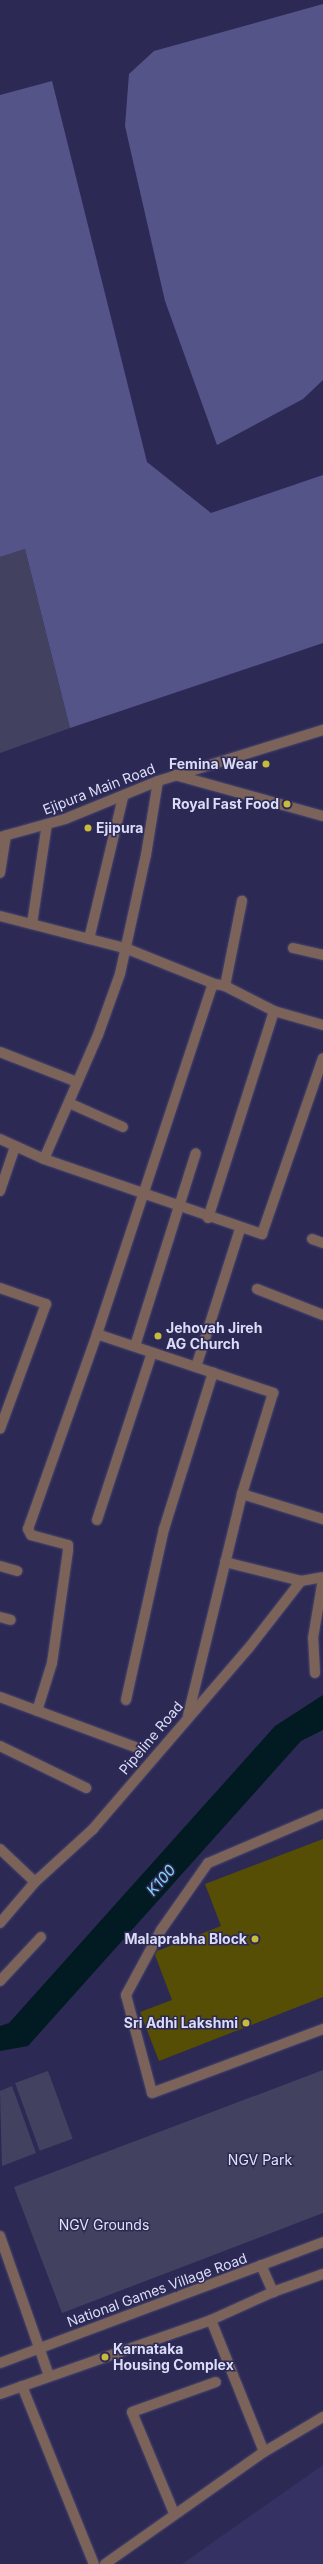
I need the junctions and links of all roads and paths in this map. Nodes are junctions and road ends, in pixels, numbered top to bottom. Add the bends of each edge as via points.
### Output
1 (323, 730) edge
2 (175, 775) junction
3 (158, 781) junction
4 (123, 797) junction
5 (323, 816) edge
6 (47, 824) junction
7 (3, 836) edge
8 (0, 873) edge
9 (242, 901) dead end
10 (0, 916) edge
11 (32, 924) junction
12 (89, 939) junction
13 (125, 948) junction
14 (292, 948) dead end
15 (323, 956) edge
16 (220, 985) junction
17 (274, 1011) junction
18 (323, 1025) edge
19 (0, 1052) edge
20 (323, 1058) edge
21 (77, 1082) junction
22 (69, 1103) junction
23 (123, 1127) dead end
24 (0, 1139) edge
25 (15, 1147) junction
26 (196, 1153) dead end
27 (44, 1159) junction
28 (0, 1191) edge
29 (143, 1193) junction
30 (179, 1207) junction
31 (208, 1218) junction
32 (240, 1229) junction
33 (312, 1239) dead end
34 (323, 1243) edge
35 (0, 1288) edge
36 (258, 1289) dead end
37 (323, 1315) edge
38 (97, 1334) junction
39 (135, 1346) junction
40 (152, 1353) junction
41 (196, 1367) junction
42 (213, 1373) junction
43 (0, 1429) edge
44 (242, 1494) junction
45 (323, 1519) edge
46 (97, 1520) dead end
47 (225, 1562) junction
48 (0, 1566) edge
49 (17, 1571) dead end
50 (323, 1578) edge
51 (301, 1581) junction
52 (0, 1617) edge
53 (11, 1620) dead end
54 (315, 1673) dead end
55 (0, 1697) edge
56 (126, 1700) dead end
57 (37, 1712) junction
58 (188, 1715) junction
59 (0, 1746) edge
60 (135, 1748) dead end
61 (86, 1788) dead end
62 (323, 1814) edge
63 (0, 1849) edge
64 (34, 1882) junction
65 (0, 1923) edge
66 (41, 1937) dead end
67 (2, 1983) edge
68 (323, 2029) edge
69 (0, 2236) edge
70 (323, 2242) edge
71 (262, 2265) junction
72 (323, 2274) edge
73 (273, 2292) junction
74 (211, 2320) junction
75 (40, 2348) junction
76 (0, 2363) edge
77 (49, 2376) junction
78 (216, 2382) dead end
79 (22, 2386) junction
80 (0, 2394) edge
81 (323, 2417) edge
82 (264, 2452) junction
83 (174, 2513) junction
84 (94, 2564) edge
85 (105, 2564) edge

1 - 2 street, Ejipura Main Road
2 - 3 street, Ejipura Main Road
2 - 5 street
3 - 4 street, Ejipura Main Road
3 - 13 street via 146,855
4 - 6 street, Ejipura Main Road
4 - 12 street
6 - 7 street, Ejipura Main Road
6 - 11 street
7 - 8 street
9 - 16 street
10 - 11 street
11 - 12 street
12 - 13 street
13 - 16 street
13 - 21 street via 106,1013
14 - 15 street
16 - 17 street
16 - 29 street
17 - 18 street
17 - 31 street
19 - 21 street
20 - 32 street via 264,1231 259,1235
21 - 22 street
22 - 23 street
22 - 27 street
24 - 25 street
25 - 27 street
25 - 28 street
26 - 30 street
27 - 29 street
29 - 30 street
29 - 38 street
30 - 31 street
30 - 39 street
31 - 32 street
32 - 41 street
33 - 34 street
35 - 43 street via 46,1304
36 - 37 street
38 - 39 street
38 - 57 street via 28,1529 31,1535 68,1545 52,1663
39 - 40 street
40 - 41 street
40 - 46 street
41 - 42 street
42 - 44 street via 273,1393
42 - 56 street via 164,1529
44 - 45 street
44 - 47 street
47 - 51 street
47 - 58 street
48 - 49 street
50 - 51 street
50 - 54 street via 313,1638
51 - 58 street, Pipeline Road via 248,1649
52 - 53 street
55 - 57 street
57 - 60 street
58 - 64 street, Pipeline Road via 93,1829
59 - 61 street
62 - 68 street via 208,1863 161,1930 126,1995 152,2092
63 - 64 street
64 - 65 street, Pipeline Road
66 - 67 street
69 - 75 street
70 - 71 street, National Games Village Road
71 - 73 street
71 - 75 street, National Games Village Road
72 - 73 street
73 - 74 street
74 - 77 street
74 - 82 street
75 - 76 street, National Games Village Road
75 - 77 street
77 - 79 street
78 - 83 street via 132,2412
79 - 80 street
79 - 84 street
81 - 82 street
82 - 83 street
83 - 85 street

